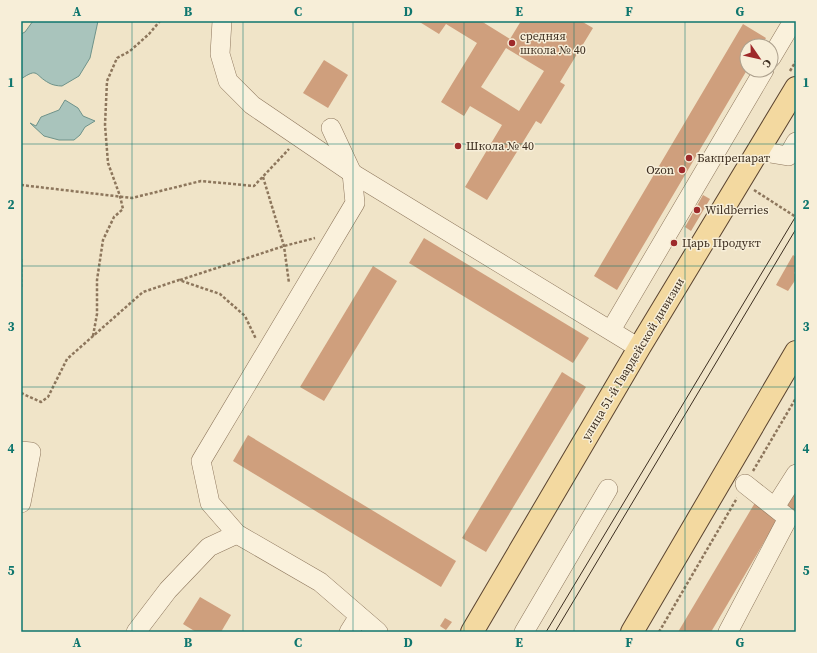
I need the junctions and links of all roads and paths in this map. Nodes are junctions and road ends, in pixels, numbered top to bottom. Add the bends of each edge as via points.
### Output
1 (160, 21) edge
2 (222, 21) edge
3 (793, 21) edge
4 (779, 45) edge
5 (759, 78) edge
6 (796, 88) edge
7 (331, 128) dead end
8 (300, 138) junction
9 (796, 142) edge
10 (758, 151) junction
11 (352, 173) junction
12 (263, 176) junction
13 (740, 180) junction
14 (21, 185) edge
15 (120, 196) junction
16 (796, 217) edge
17 (337, 232) junction
18 (284, 246) junction
19 (21, 259) edge
20 (180, 280) junction
21 (21, 288) edge
22 (292, 308) junction
23 (611, 330) junction
24 (93, 336) junction
25 (639, 348) junction
26 (796, 352) edge
27 (264, 356) junction
28 (21, 393) edge
29 (796, 398) edge
30 (21, 450) edge
31 (796, 474) edge
32 (746, 484) junction
33 (608, 489) dead end
34 (21, 503) edge
35 (775, 508) junction
36 (237, 534) junction
37 (359, 616) junction
38 (136, 632) edge
39 (349, 632) edge
40 (378, 632) edge
41 (472, 632) edge
42 (524, 632) edge
43 (632, 632) edge
44 (659, 632) edge
45 (728, 632) edge

1 - 15 path via 130,51 116,58 107,81 105,125 108,163
2 - 8 street via 220,54 228,80 252,105
3 - 4 street
5 - 23 street
6 - 10 main road, улица 51-й Гвардейской дивизии
7 - 11 street
8 - 11 street
8 - 12 path
9 - 10 street via 788,156
10 - 13 main road, улица 51-й Гвардейской дивизии
11 - 17 street via 355,203
11 - 23 street
12 - 15 path via 254,186 200,181 132,198
12 - 18 path
13 - 16 path
13 - 25 main road, улица 51-й Гвардейской дивизии
14 - 15 path
15 - 24 path via 123,209 114,217 103,240
17 - 18 path
17 - 22 street
18 - 20 path
18 - 22 path
19 - 21 path
20 - 24 path via 142,292
20 - 27 path via 220,294 245,316
22 - 27 street
23 - 25 street
24 - 28 path via 67,359 48,397 41,402
25 - 41 main road, улица 51-й Гвардейской дивизии
26 - 43 main road
27 - 36 street via 201,461 210,503
29 - 32 path
30 - 34 street via 31,452
31 - 35 street
32 - 35 street
32 - 44 path
33 - 42 street
35 - 45 street via 788,518
36 - 37 street via 320,582
36 - 38 street via 209,547 168,590
37 - 39 street
37 - 40 street

